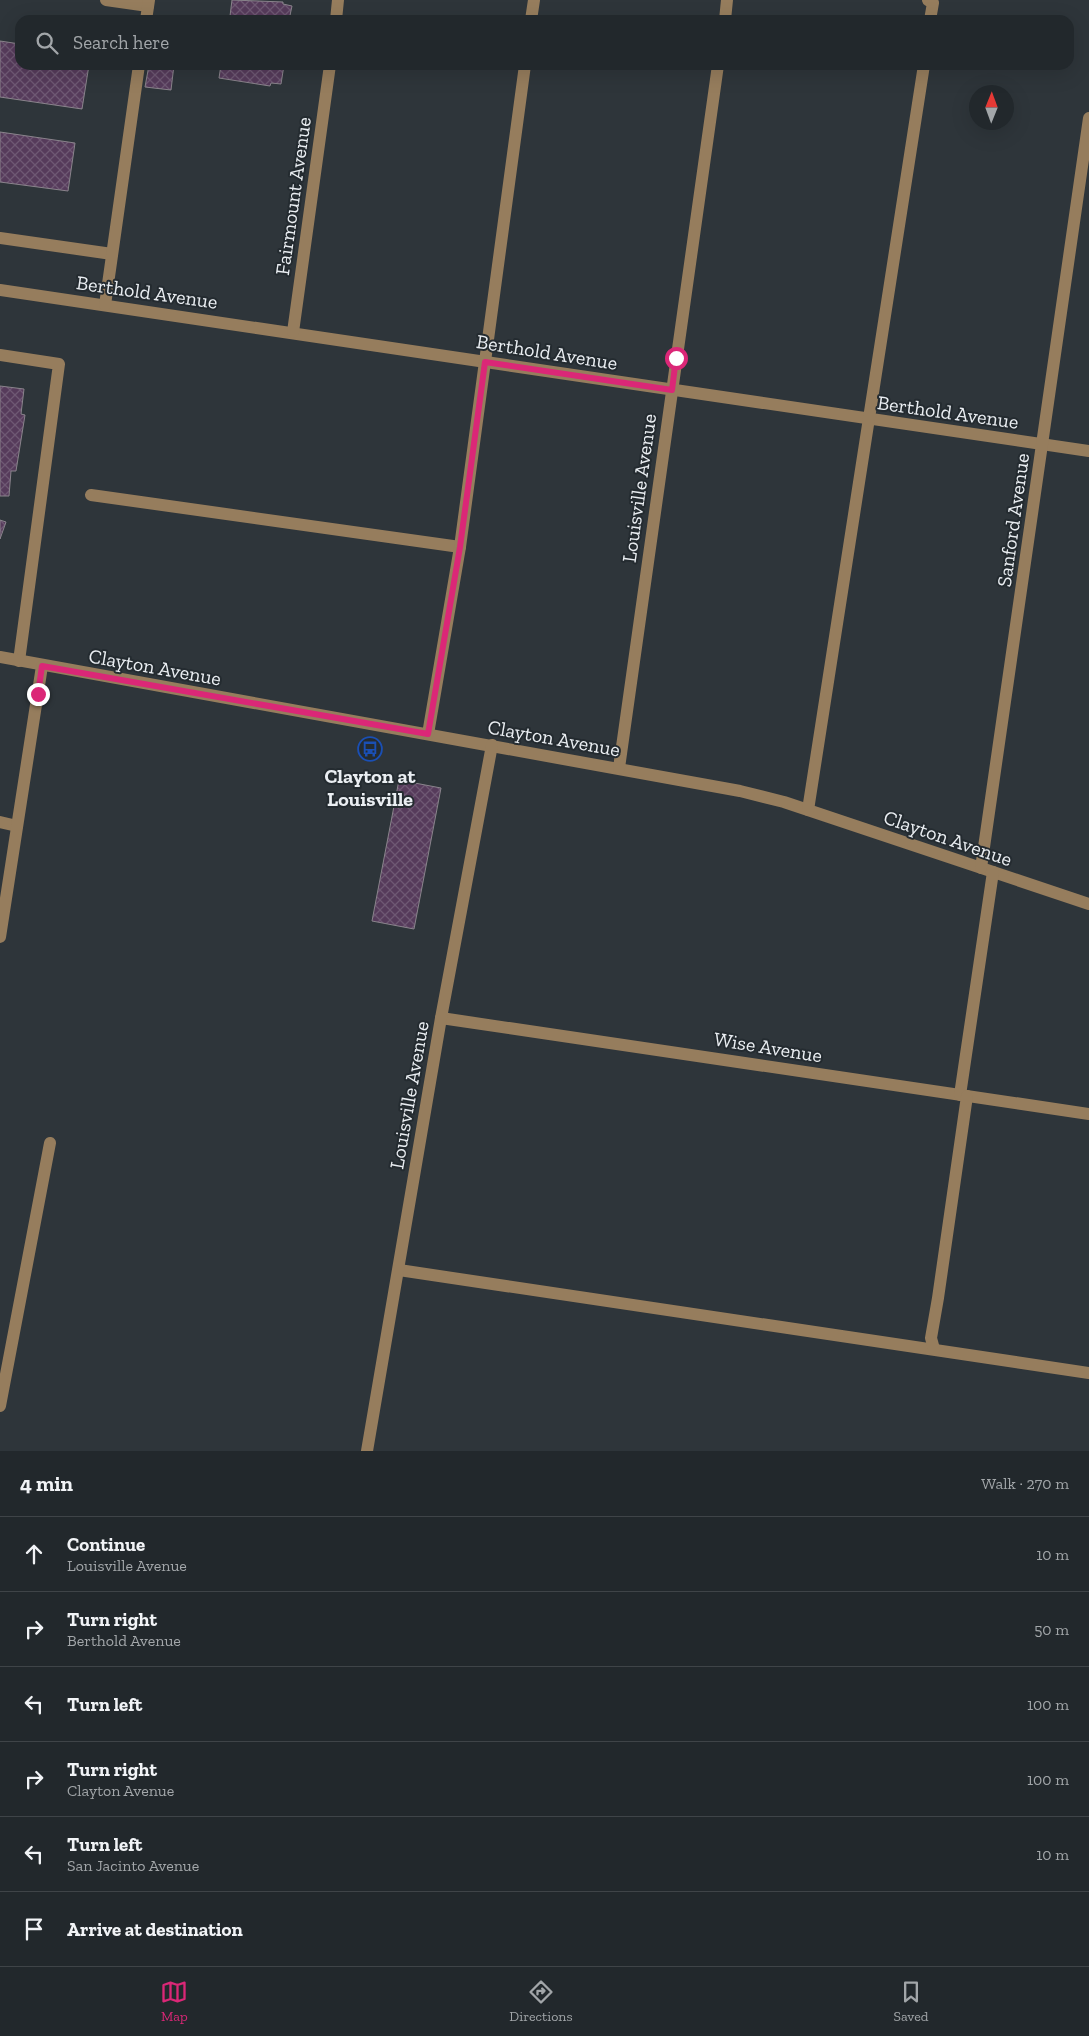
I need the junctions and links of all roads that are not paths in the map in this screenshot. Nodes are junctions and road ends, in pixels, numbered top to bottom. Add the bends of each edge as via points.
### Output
1 (106, 0) edge
2 (338, 0) edge
3 (534, 0) edge
4 (728, 0) edge
5 (928, 0) edge
6 (148, 3) edge
7 (336, 15) edge
8 (532, 15) edge
9 (726, 15) edge
10 (931, 15) edge
11 (138, 70) edge
12 (329, 70) edge
13 (524, 70) edge
14 (717, 70) edge
15 (923, 70) edge
16 (1089, 118) edge
17 (0, 238) edge
18 (112, 254) junction
19 (0, 290) edge
20 (105, 305) junction
21 (293, 332) junction
22 (0, 356) edge
23 (485, 362) junction
24 (672, 390) junction
25 (870, 419) junction
26 (1043, 445) junction
27 (1089, 451) edge
28 (91, 495) dead end
29 (460, 547) junction
30 (0, 657) edge
31 (19, 661) junction
32 (42, 666) junction
33 (428, 734) junction
34 (492, 745) junction
35 (619, 768) junction
36 (808, 810) junction
37 (0, 822) edge
38 (17, 826) junction
39 (987, 870) junction
40 (1089, 904) edge
41 (0, 937) edge
42 (442, 1018) junction
43 (964, 1096) junction
44 (1089, 1114) edge
45 (50, 1143) dead end
46 (399, 1270) junction
47 (934, 1350) junction
48 (1089, 1373) edge
49 (0, 1406) edge
50 (367, 1451) edge

1 - 6 street
2 - 7 street
3 - 8 street
4 - 9 street
5 - 10 street via 933,3
11 - 18 street
12 - 21 street, Fairmount Avenue
13 - 23 street
14 - 24 street, Louisville Avenue
15 - 25 street
16 - 26 street, Sanford Avenue
17 - 18 street
18 - 20 street
19 - 20 street, Berthold Avenue
20 - 21 street, Berthold Avenue
21 - 23 street, Berthold Avenue
22 - 31 street via 59,364
23 - 24 street, Berthold Avenue
23 - 29 street
24 - 25 street, Berthold Avenue
24 - 35 street, Louisville Avenue
25 - 26 street, Berthold Avenue
25 - 36 street
26 - 27 street, Berthold Avenue
26 - 39 street, Sanford Avenue
28 - 29 street
29 - 33 street
30 - 31 street, Clayton Avenue
31 - 32 street, Clayton Avenue
32 - 33 street, Clayton Avenue
32 - 38 street
33 - 34 street, Clayton Avenue
34 - 35 street, Clayton Avenue
34 - 42 street, Louisville Avenue
35 - 36 street, Clayton Avenue via 740,791
36 - 39 street, Clayton Avenue
37 - 38 street
38 - 41 street
39 - 40 street, Clayton Avenue
39 - 43 street, Sanford Avenue
42 - 43 street, Wise Avenue
42 - 46 street, Louisville Avenue
43 - 44 street, Wise Avenue
43 - 47 street, Sanford Avenue via 931,1338
45 - 49 street
46 - 47 street
46 - 50 street, Louisville Avenue
47 - 48 street

